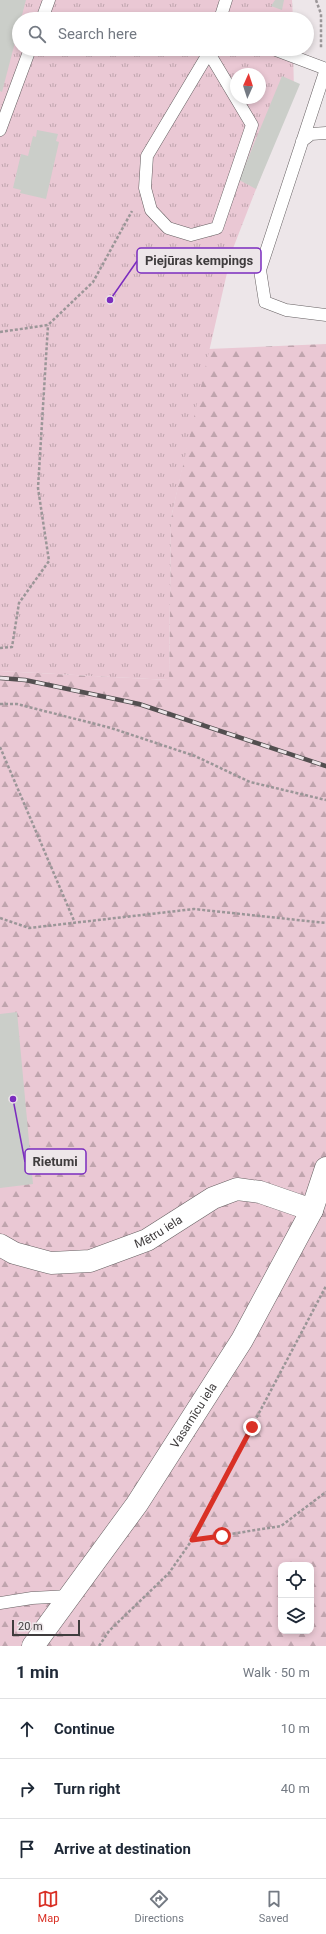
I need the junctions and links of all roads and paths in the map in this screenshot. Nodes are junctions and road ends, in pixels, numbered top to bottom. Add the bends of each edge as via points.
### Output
1 (50, 0) edge
2 (226, 0) edge
3 (316, 0) edge
4 (45, 12) edge
5 (222, 12) edge
6 (27, 56) edge
7 (207, 56) edge
8 (213, 56) edge
9 (292, 56) edge
10 (326, 69) edge
11 (3, 109) edge
12 (0, 130) edge
13 (326, 133) edge
14 (302, 141) junction
15 (145, 188) junction
16 (326, 315) edge
17 (48, 325) junction
18 (0, 332) edge
19 (0, 648) edge
20 (0, 704) edge
21 (0, 747) edge
22 (326, 800) edge
23 (0, 918) edge
24 (75, 923) junction
25 (326, 923) edge
26 (326, 1168) edge
27 (312, 1210) junction
28 (0, 1246) edge
29 (326, 1286) edge
30 (326, 1492) edge
31 (192, 1540) junction
32 (69, 1596) junction
33 (0, 1603) edge
34 (32, 1646) edge
35 (99, 1646) edge

1 - 4 lane
2 - 5 lane
3 - 10 path via 321,14 321,52
6 - 11 lane
7 - 15 lane via 147,156
8 - 15 lane via 252,125 217,228 191,235 168,228 151,210
9 - 10 lane
10 - 14 lane
11 - 12 lane
13 - 14 lane via 311,134
14 - 16 lane via 260,270 265,302 286,310
15 - 17 path via 93,282
17 - 18 path
17 - 19 path via 38,488 49,561 19,603 12,647
20 - 22 path via 17,704 111,728 195,756 250,782
21 - 24 path
23 - 24 path via 29,928
24 - 25 path via 194,909
26 - 27 street, Vasarnīcu iela
27 - 28 street, Mētru iela via 260,1192 237,1189 213,1198 147,1240 90,1262 51,1263 14,1253
27 - 32 street, Vasarnīcu iela via 242,1340 137,1504
29 - 31 path
30 - 31 path via 281,1526
31 - 35 path via 169,1573 109,1631
32 - 33 lane
32 - 34 street, Vasarnīcu iela

